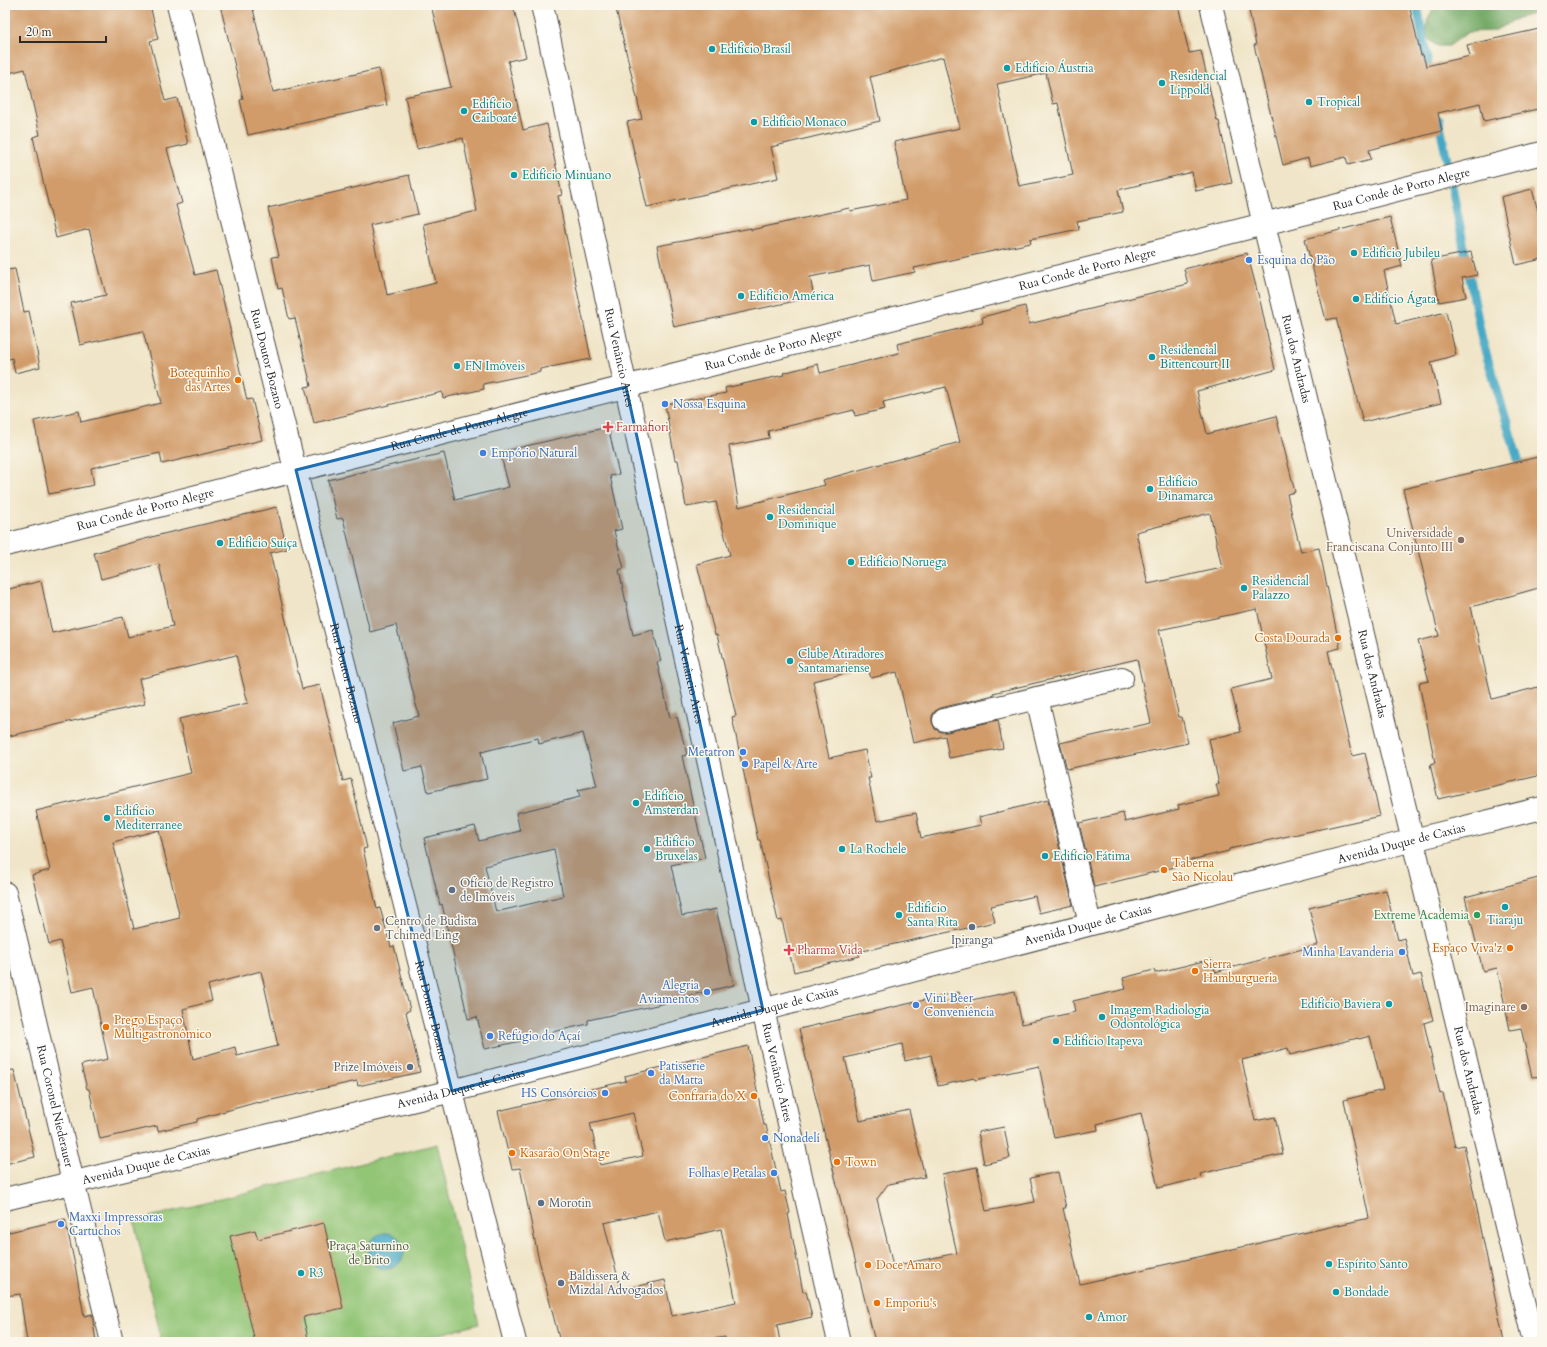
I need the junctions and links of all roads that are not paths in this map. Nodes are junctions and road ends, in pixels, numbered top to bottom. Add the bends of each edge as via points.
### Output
1 (178, 5) edge
2 (542, 5) edge
3 (1211, 5) edge
4 (1542, 153) edge
5 (1264, 224) junction
6 (626, 386) junction
7 (296, 470) junction
8 (5, 545) edge
9 (1122, 678) dead end
10 (1036, 698) junction
11 (944, 720) dead end
12 (1542, 808) edge
13 (1413, 840) junction
14 (5, 893) edge
15 (1090, 924) junction
16 (762, 1010) junction
17 (452, 1091) junction
18 (73, 1182) junction
19 (5, 1199) edge
20 (112, 1342) edge
21 (515, 1342) edge
22 (839, 1342) edge
23 (1534, 1342) edge

1 - 7 street, Rua Doutor Bozano
2 - 6 street, Rua Venâncio Aires
3 - 5 street, Rua dos Andradas
4 - 5 street, Rua Conde de Porto Alegre
5 - 6 street, Rua Conde de Porto Alegre
5 - 13 street, Rua dos Andradas
6 - 7 street, Rua Conde de Porto Alegre
6 - 16 street, Rua Venâncio Aires
7 - 8 street, Rua Conde de Porto Alegre
7 - 17 street, Rua Doutor Bozano
9 - 10 street
10 - 11 street
10 - 15 street
12 - 13 street, Avenida Duque de Caxias
13 - 15 street, Avenida Duque de Caxias
13 - 23 street, Rua dos Andradas
14 - 18 street, Rua Coronel Niederauer
15 - 16 street, Avenida Duque de Caxias
16 - 17 street, Avenida Duque de Caxias
16 - 22 street, Rua Venâncio Aires
17 - 18 street, Avenida Duque de Caxias
17 - 21 street, Rua Doutor Bozano
18 - 19 street, Avenida Duque de Caxias
18 - 20 street, Rua Coronel Niederauer

